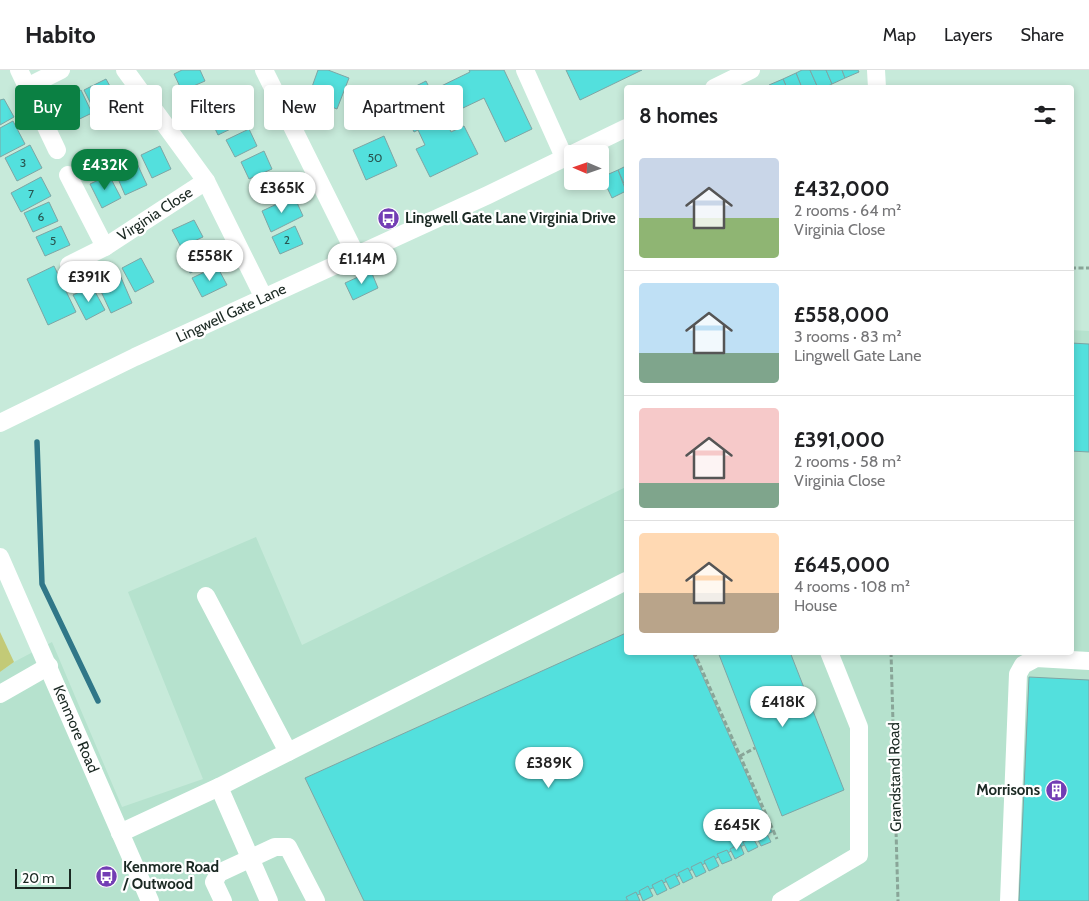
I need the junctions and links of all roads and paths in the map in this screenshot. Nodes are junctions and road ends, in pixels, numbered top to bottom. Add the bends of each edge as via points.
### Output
1 (19, 70) edge
2 (61, 70) edge
3 (125, 70) edge
4 (264, 70) edge
5 (525, 70) edge
6 (751, 70) edge
7 (876, 70) edge
8 (26, 85) edge
9 (31, 85) edge
10 (720, 85) edge
11 (877, 85) edge
12 (624, 129) edge
13 (47, 130) edge
14 (590, 145) edge
15 (57, 150) dead end
16 (564, 157) joint
17 (68, 175) dead end
18 (206, 182) junction
19 (105, 247) junction
20 (356, 255) junction
21 (69, 265) dead end
22 (1074, 268) edge
23 (1089, 268) edge
24 (264, 298) junction
25 (0, 423) edge
26 (0, 558) edge
27 (624, 583) edge
28 (206, 596) dead end
29 (696, 655) edge
30 (830, 655) edge
31 (891, 655) edge
32 (1089, 661) edge
33 (49, 666) junction
34 (0, 694) edge
35 (755, 748) dead end
36 (288, 752) junction
37 (739, 756) junction
38 (219, 787) junction
39 (120, 833) junction
40 (777, 839) dead end
41 (250, 859) junction
42 (150, 901) edge
43 (223, 901) edge
44 (269, 901) edge
45 (316, 901) edge
46 (781, 901) edge
47 (898, 901) edge
48 (1009, 901) edge

1 - 8 street
2 - 9 street
3 - 18 street
4 - 20 street
5 - 16 street
6 - 10 street
7 - 11 street
12 - 14 street, Lingwell Gate Lane
13 - 15 street
16 - 20 street, Lingwell Gate Lane
17 - 19 street, Virginia Close
18 - 19 street, Virginia Close
18 - 24 street
19 - 21 street, Virginia Close
20 - 24 street, Lingwell Gate Lane
22 - 23 path
24 - 25 street, Lingwell Gate Lane
26 - 33 street, Kenmore Road
27 - 36 street
28 - 36 street
29 - 37 path
30 - 46 street via 859,726 859,855
31 - 47 path, Grandstand Road
32 - 48 street via 1036,658 1023,665 1018,674
33 - 34 street
33 - 39 street, Kenmore Road
35 - 37 path
36 - 38 street
37 - 40 path
38 - 39 street
38 - 41 street
39 - 42 street, Kenmore Road
41 - 43 street via 219,873 214,882
41 - 44 street
41 - 45 street via 275,847 288,847

